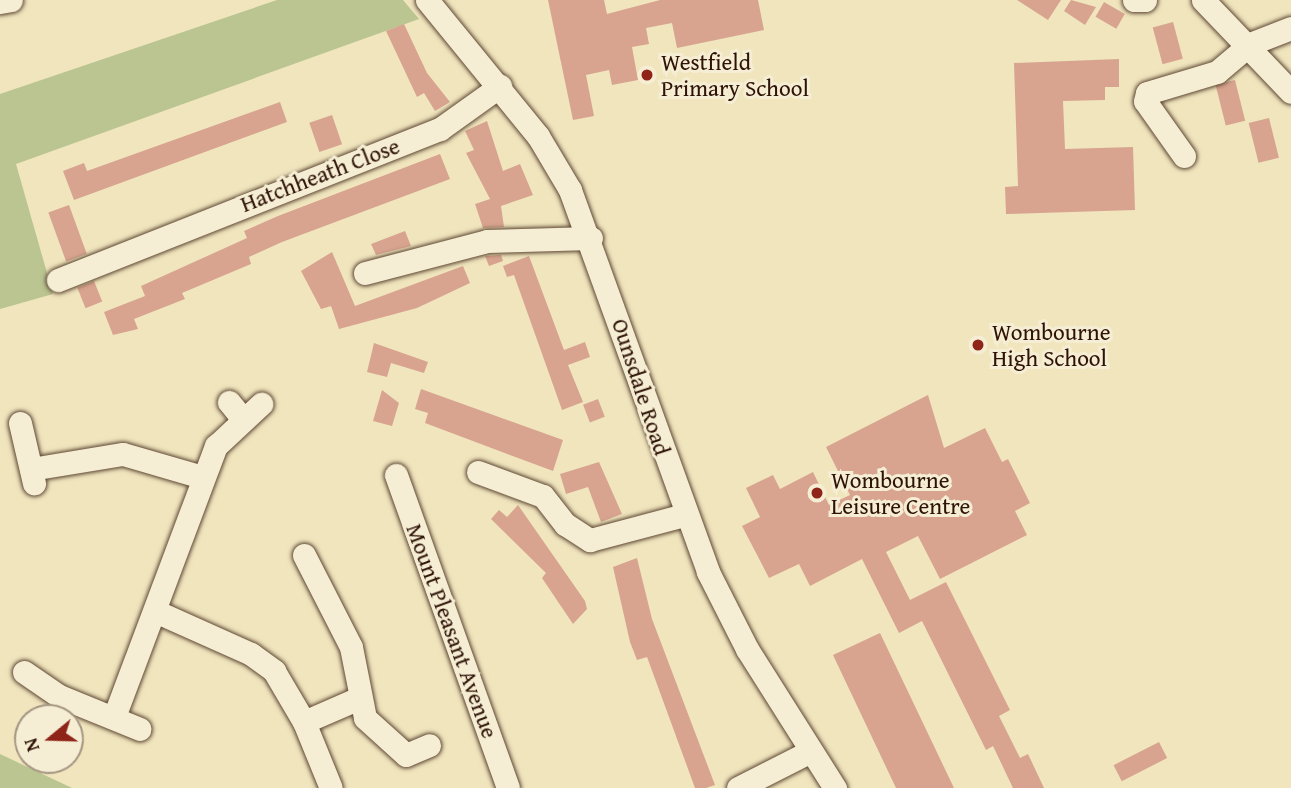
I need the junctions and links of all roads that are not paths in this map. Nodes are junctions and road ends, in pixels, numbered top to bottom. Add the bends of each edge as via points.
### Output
1 (11, 0) edge
2 (1134, 0) edge
3 (1145, 0) edge
4 (1203, 0) edge
5 (0, 2) edge
6 (431, 5) edge
7 (1291, 28) edge
8 (1250, 44) junction
9 (500, 86) junction
10 (1291, 92) edge
11 (1184, 156) dead end
12 (591, 238) junction
13 (359, 272) dead end
14 (58, 280) dead end
15 (261, 404) dead end
16 (20, 423) dead end
17 (396, 475) dead end
18 (202, 477) junction
19 (491, 484) dead end
20 (684, 515) junction
21 (304, 555) dead end
22 (155, 611) junction
23 (24, 671) dead end
24 (357, 699) junction
25 (114, 717) junction
26 (304, 722) junction
27 (140, 729) dead end
28 (429, 746) dead end
29 (809, 752) junction
30 (331, 788) edge
31 (508, 788) edge
32 (738, 788) edge
33 (835, 788) edge

1 - 5 street
2 - 3 street
4 - 8 street
6 - 9 street, Ounsdale Road
7 - 8 street
8 - 10 street
8 - 11 street via 1217,72 1147,93 1145,101
9 - 12 street, Ounsdale Road via 557,165
9 - 14 street, Hatchheath Close via 440,129 134,257
12 - 13 street via 487,241
12 - 20 street, Ounsdale Road
15 - 18 street via 236,410
16 - 18 street via 32,476 123,454
17 - 31 street, Mount Pleasant Avenue
18 - 22 street
19 - 20 street via 543,496 565,524 590,540
20 - 29 street, Ounsdale Road via 747,649
21 - 24 street via 351,647
22 - 25 street
22 - 26 street via 251,654 274,671
23 - 25 street via 59,696
24 - 26 street
24 - 28 street via 365,718 406,755
25 - 27 street
26 - 30 street
29 - 32 street
29 - 33 street, Ounsdale Road

